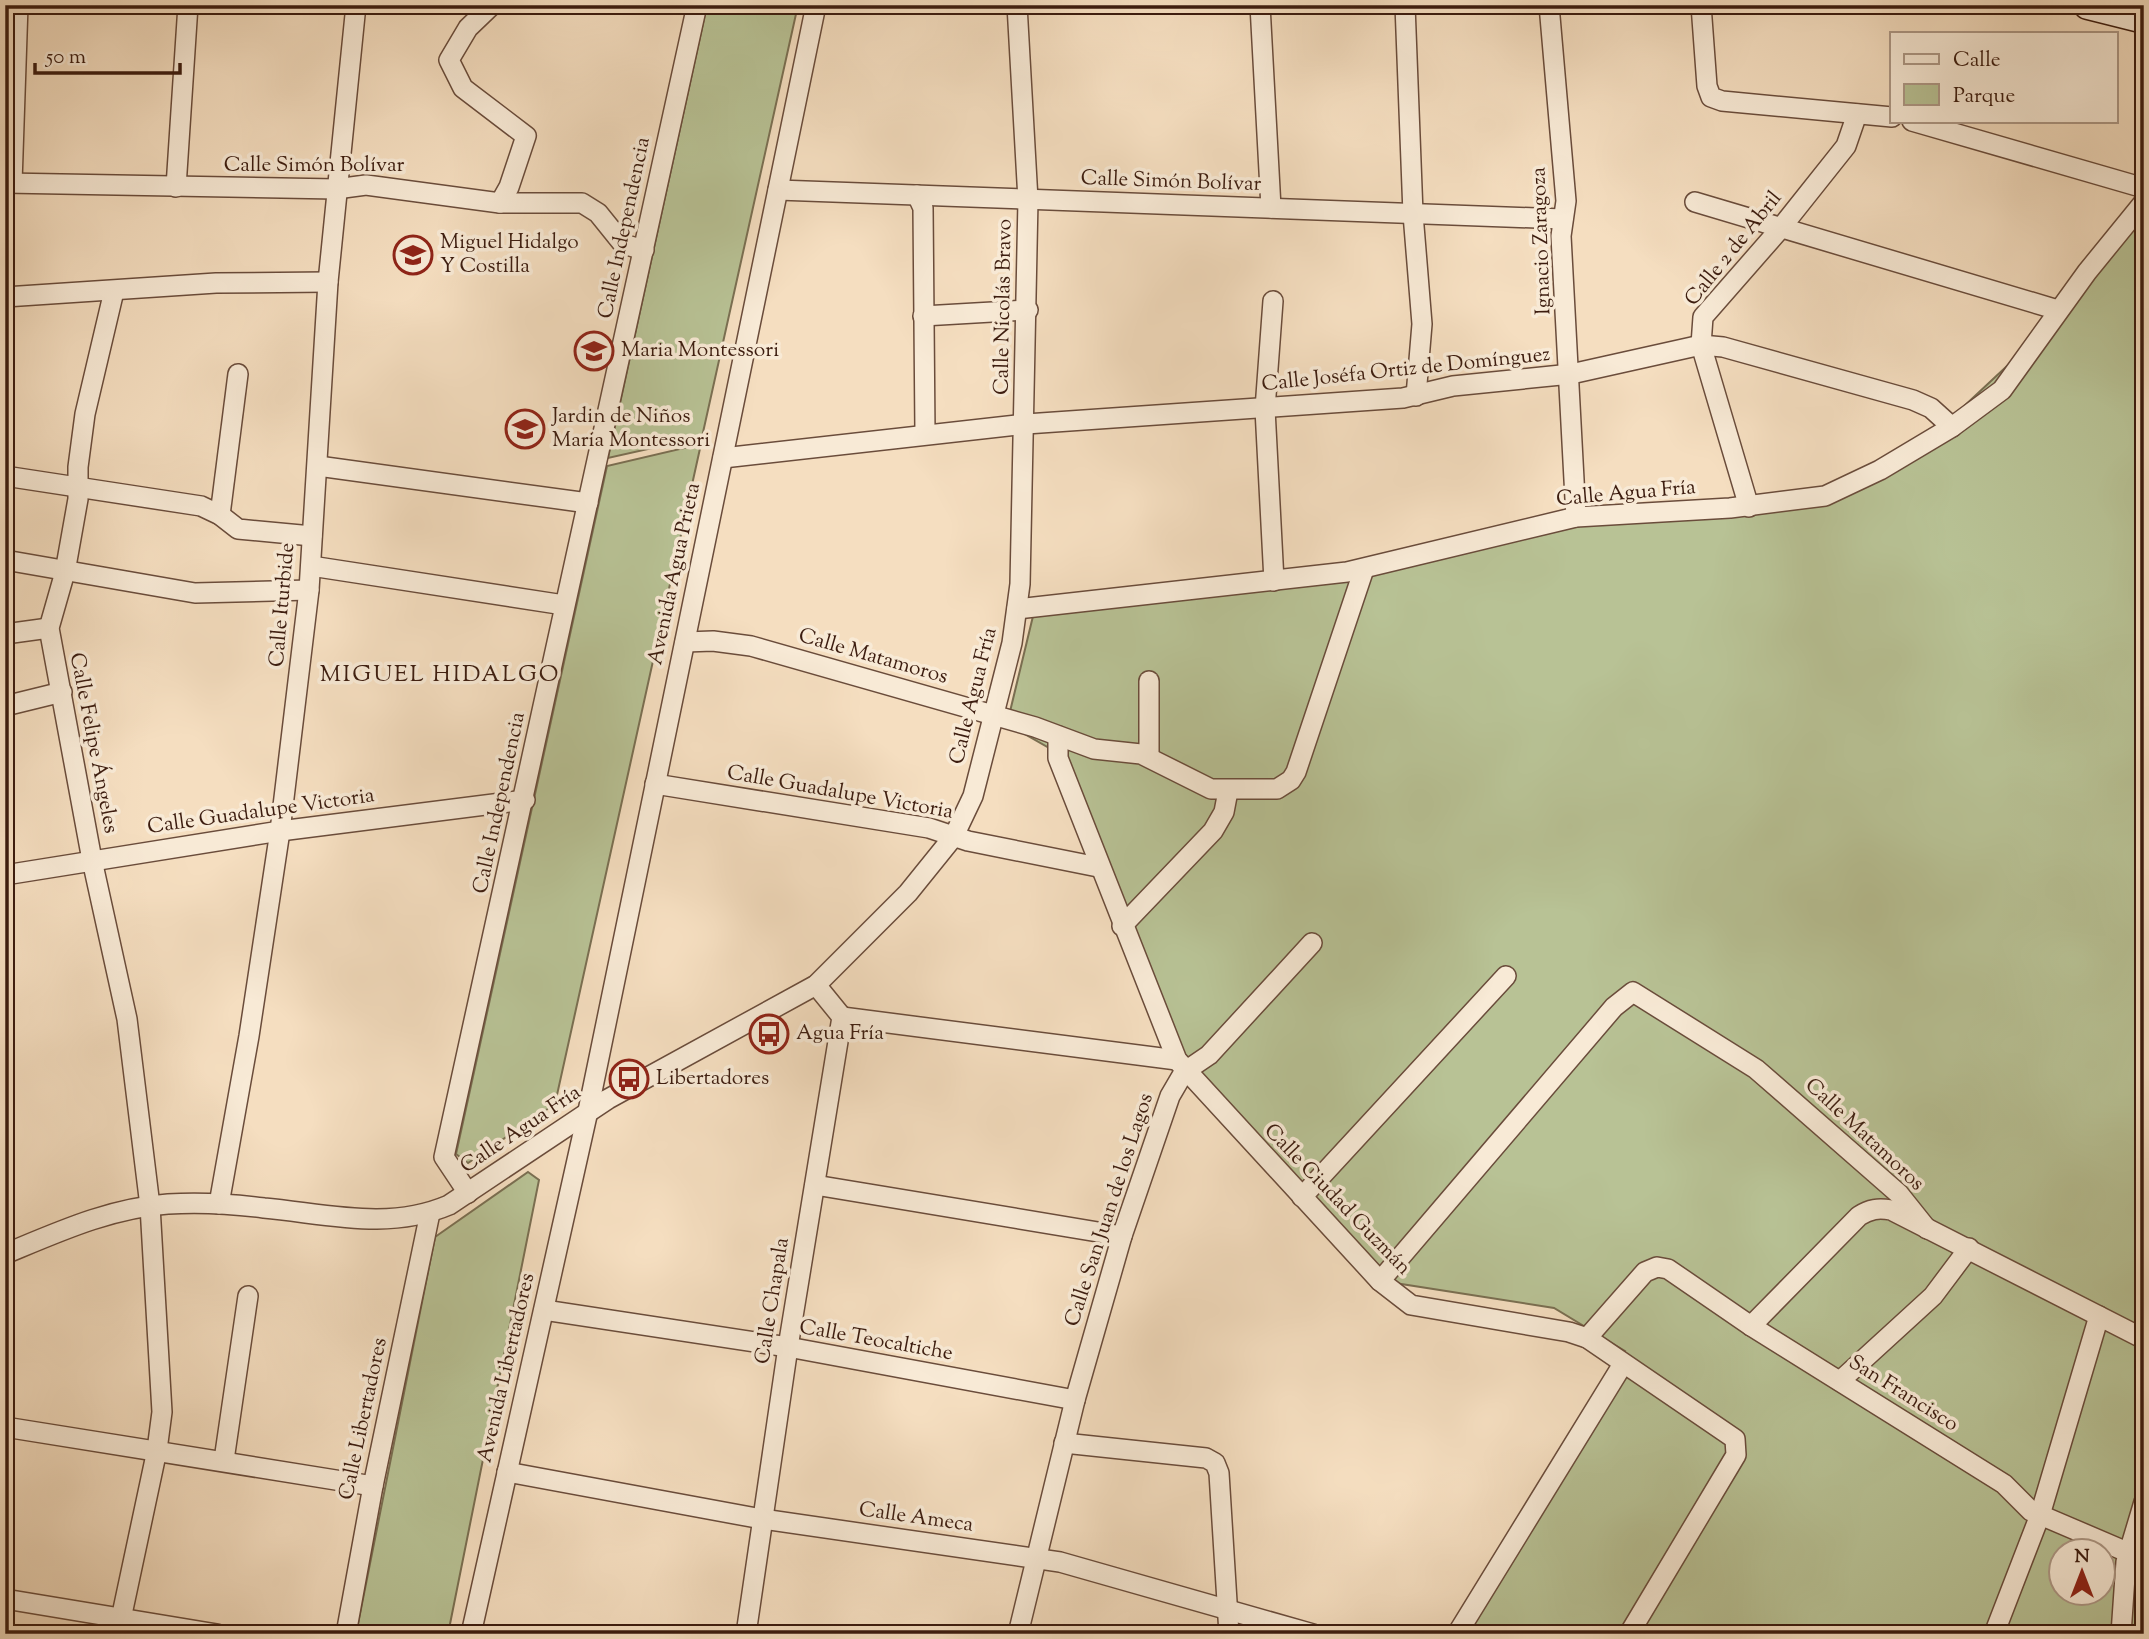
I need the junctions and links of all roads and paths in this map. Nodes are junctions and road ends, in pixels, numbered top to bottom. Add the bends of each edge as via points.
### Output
1 (18, 5) edge
2 (188, 5) edge
3 (356, 5) edge
4 (492, 5) edge
5 (696, 5) edge
6 (816, 5) edge
7 (1017, 5) edge
8 (1260, 5) edge
9 (1405, 5) edge
10 (1549, 5) edge
11 (1701, 5) edge
12 (2088, 5) edge
13 (2144, 19) edge
14 (1857, 114) junction
15 (1890, 117) edge
16 (1915, 122) edge
17 (9, 183) edge
18 (176, 187) junction
19 (2144, 188) edge
20 (336, 189) junction
21 (778, 190) junction
22 (917, 195) junction
23 (1028, 200) junction
24 (500, 202) junction
25 (1695, 202) dead end
26 (2144, 202) edge
27 (1271, 208) junction
28 (1413, 214) junction
29 (1563, 219) junction
30 (1780, 229) junction
31 (644, 250) junction
32 (328, 282) junction
33 (114, 291) junction
34 (5, 297) edge
35 (1273, 300) dead end
36 (1028, 310) junction
37 (2058, 310) junction
38 (923, 316) junction
39 (1701, 345) junction
40 (238, 374) dead end
41 (1571, 374) junction
42 (1416, 396) junction
43 (1265, 409) junction
44 (1026, 424) junction
45 (1952, 427) junction
46 (925, 433) junction
47 (723, 458) junction
48 (318, 466) junction
49 (5, 476) edge
50 (78, 488) junction
51 (588, 503) junction
52 (1749, 507) junction
53 (220, 515) junction
54 (1576, 517) junction
55 (312, 536) junction
56 (5, 560) edge
57 (311, 566) junction
58 (1364, 569) junction
59 (65, 572) junction
60 (1274, 581) junction
61 (309, 590) junction
62 (564, 605) junction
63 (1017, 609) junction
64 (49, 628) junction
65 (5, 634) edge
66 (685, 642) junction
67 (1149, 681) dead end
68 (62, 692) junction
69 (5, 706) edge
70 (994, 716) junction
71 (1058, 736) junction
72 (1149, 756) junction
73 (655, 784) junction
74 (1228, 791) junction
75 (525, 800) junction
76 (280, 831) junction
77 (954, 836) junction
78 (92, 860) junction
79 (1098, 867) junction
80 (5, 875) edge
81 (1122, 926) junction
82 (1312, 943) dead end
83 (1506, 975) dead end
84 (816, 985) junction
85 (842, 1017) junction
86 (1180, 1066) junction
87 (588, 1111) junction
88 (815, 1185) junction
89 (468, 1193) junction
90 (1301, 1197) junction
91 (219, 1205) junction
92 (150, 1206) junction
93 (430, 1213) junction
94 (1927, 1229) junction
95 (1122, 1236) junction
96 (1969, 1248) junction
97 (5, 1254) edge
98 (1380, 1281) junction
99 (248, 1296) dead end
100 (544, 1310) junction
101 (2099, 1316) junction
102 (1751, 1326) junction
103 (1587, 1338) junction
104 (2144, 1339) edge
105 (788, 1348) junction
106 (1623, 1364) junction
107 (1840, 1381) junction
108 (1075, 1401) junction
109 (5, 1427) edge
110 (1064, 1443) junction
111 (157, 1450) junction
112 (224, 1460) junction
113 (507, 1472) junction
114 (373, 1486) junction
115 (2144, 1502) edge
116 (2040, 1515) junction
117 (762, 1519) junction
118 (2127, 1552) junction
119 (1036, 1558) junction
120 (5, 1599) edge
121 (1227, 1609) junction
122 (121, 1619) junction
123 (217, 1634) edge
124 (346, 1634) edge
125 (471, 1634) edge
126 (746, 1634) edge
127 (1018, 1634) edge
128 (1229, 1634) edge
129 (1314, 1634) edge
130 (1457, 1634) edge
131 (1629, 1634) edge
132 (1993, 1634) edge
133 (2121, 1634) edge

1 - 17 street
2 - 18 street
3 - 20 street, Calle Iturbide
4 - 24 street via 468,28 449,60 463,88 526,136
5 - 31 street, Calle Independencia
6 - 21 street, Avenida Agua Prieta
7 - 23 street, Calle Nicolás Bravo
8 - 27 street
9 - 28 street
10 - 29 street, Ignacio Zaragoza via 1566,201
11 - 14 street via 1711,97
12 - 13 street
14 - 15 street
14 - 30 street, Calle 2 de Abril via 1846,146
16 - 19 street
17 - 18 street, Calle Simón Bolívar
18 - 20 street, Calle Simón Bolívar
20 - 24 street, Calle Simón Bolívar via 366,185
20 - 32 street, Calle Iturbide
21 - 22 street, Calle Simón Bolívar
21 - 47 street, Avenida Agua Prieta
22 - 23 street, Calle Simón Bolívar
22 - 38 street via 923,208
23 - 27 street, Calle Simón Bolívar
23 - 36 street, Calle Nicolás Bravo
24 - 31 street, Calle Simón Bolívar via 582,203 598,213 623,244
25 - 30 street
26 - 37 street, Calle Agua Fría
27 - 28 street, Calle Simón Bolívar
28 - 29 street, Calle Simón Bolívar
28 - 42 street via 1422,324
29 - 41 street, Ignacio Zaragoza
30 - 37 street
30 - 39 street, Calle 2 de Abril via 1703,317
31 - 51 street, Calle Independencia
32 - 33 street via 216,283
32 - 48 street, Calle Iturbide
33 - 34 street
33 - 50 street, Calle Felipe Ángeles via 85,414
35 - 43 street
36 - 38 street
36 - 44 street, Calle Nicolás Bravo
37 - 45 street, Calle Agua Fría via 2001,390
38 - 46 street
39 - 41 street, Calle Joséfa Ortiz de Domínguez
39 - 45 street, Calle Joséfa Ortiz de Domínguez via 1723,347 1913,400 1931,408
39 - 52 street, Calle 2 de Abril
40 - 53 street
41 - 42 street, Calle Joséfa Ortiz de Domínguez via 1453,386
41 - 54 street, Ignacio Zaragoza
42 - 43 street, Calle Joséfa Ortiz de Domínguez
43 - 44 street, Calle Joséfa Ortiz de Domínguez
43 - 60 street
44 - 46 street, Calle Joséfa Ortiz de Domínguez
44 - 63 street, Calle Nicolás Bravo
45 - 52 street, Calle Agua Fría via 1825,496
46 - 47 street, Calle Joséfa Ortiz de Domínguez
47 - 66 street, Avenida Agua Prieta
48 - 51 street
48 - 55 street, Calle Iturbide
49 - 50 street
50 - 53 street via 201,506
50 - 59 street, Calle Felipe Ángeles
51 - 62 street, Calle Independencia
52 - 54 street, Calle Agua Fría
53 - 55 street via 238,529
54 - 58 street, Calle Agua Fría
55 - 57 street, Calle Iturbide
56 - 59 street
57 - 61 street, Calle Iturbide
57 - 62 street
58 - 60 street, Calle Agua Fría
58 - 74 street, Calle Matamoros via 1296,772 1285,785 1268,790
59 - 61 street via 208,594
59 - 64 street, Calle Felipe Ángeles
60 - 63 street, Calle Agua Fría
61 - 76 street, Calle Iturbide
62 - 75 street, Calle Independencia
63 - 70 street, Calle Agua Fría
64 - 65 street
64 - 68 street, Calle Felipe Ángeles
66 - 70 street, Calle Matamoros via 751,646
66 - 73 street, Avenida Agua Prieta
67 - 72 street
68 - 69 street
68 - 78 street, Calle Felipe Ángeles
70 - 71 street, Calle Matamoros
70 - 77 street, Calle Agua Fría via 973,796
71 - 72 street, Calle Matamoros via 1094,750
71 - 79 street via 1058,758
72 - 74 street, Calle Matamoros via 1202,786
73 - 77 street, Calle Guadalupe Victoria via 929,828
73 - 87 street, Avenida Agua Prieta
74 - 81 street via 1224,812 1213,831
75 - 76 street, Calle Guadalupe Victoria
75 - 89 street, Calle Independencia via 444,1157
76 - 78 street, Calle Guadalupe Victoria
76 - 91 street, Calle Iturbide
77 - 79 street, Calle Guadalupe Victoria
77 - 84 street, Calle Agua Fría via 908,893
78 - 80 street, Calle Guadalupe Victoria
78 - 92 street, Calle Felipe Ángeles via 127,1019
79 - 81 street
81 - 86 street
82 - 86 street via 1209,1055
83 - 90 street
84 - 85 street
84 - 87 street, Calle Agua Fría
85 - 86 street
85 - 88 street, Calle Chapala
86 - 90 street, Calle Ciudad Guzmán
86 - 95 street, Calle San Juan de los Lagos
87 - 89 street, Calle Agua Fría
87 - 100 street, Avenida Libertadores
88 - 95 street
88 - 105 street, Calle Chapala
89 - 93 street, Calle Agua Fría
90 - 98 street, Calle Ciudad Guzmán
91 - 92 street, Calle Agua Fría
91 - 93 street, Calle Agua Fría via 371,1220
92 - 97 street, Calle Agua Fría via 87,1220
92 - 111 street, Calle Felipe Ángeles via 162,1383
93 - 114 street, Calle Libertadores
94 - 96 street, Calle Matamoros
94 - 98 street, Calle Matamoros via 1899,1194 1756,1069 1633,992 1614,1007
94 - 102 street via 1891,1210 1870,1209
95 - 108 street, Calle San Juan de los Lagos
96 - 101 street, Calle Matamoros
96 - 107 street via 1924,1305
98 - 103 street, Calle Ciudad Guzmán via 1411,1305
99 - 112 street
100 - 105 street, Calle Teocaltiche
100 - 113 street, Avenida Libertadores
101 - 104 street, Calle Matamoros
101 - 116 street
102 - 103 street, San Francisco via 1668,1269 1657,1267 1645,1272
102 - 107 street, San Francisco
103 - 106 street, Calle Ciudad Guzmán
105 - 108 street, Calle Teocaltiche
105 - 117 street, Calle Chapala
106 - 130 street
106 - 131 street, Calle Ciudad Guzmán via 1737,1444 1736,1455
107 - 116 street, San Francisco via 2004,1484
108 - 110 street, Calle San Juan de los Lagos
109 - 111 street
110 - 119 street, Calle San Juan de los Lagos
110 - 121 street via 1206,1458 1215,1463
111 - 112 street
111 - 122 street, Calle Felipe Ángeles
112 - 114 street
113 - 117 street, Calle Ameca
113 - 125 street, Avenida Libertadores
114 - 124 street, Calle Libertadores
115 - 118 street
116 - 118 street, San Francisco
116 - 132 street
117 - 119 street, Calle Ameca
117 - 126 street, Calle Chapala
118 - 133 street
119 - 121 street, Calle Ameca
119 - 127 street, Calle San Juan de los Lagos
120 - 122 street
121 - 128 street
121 - 129 street, Calle Ameca
122 - 123 street

